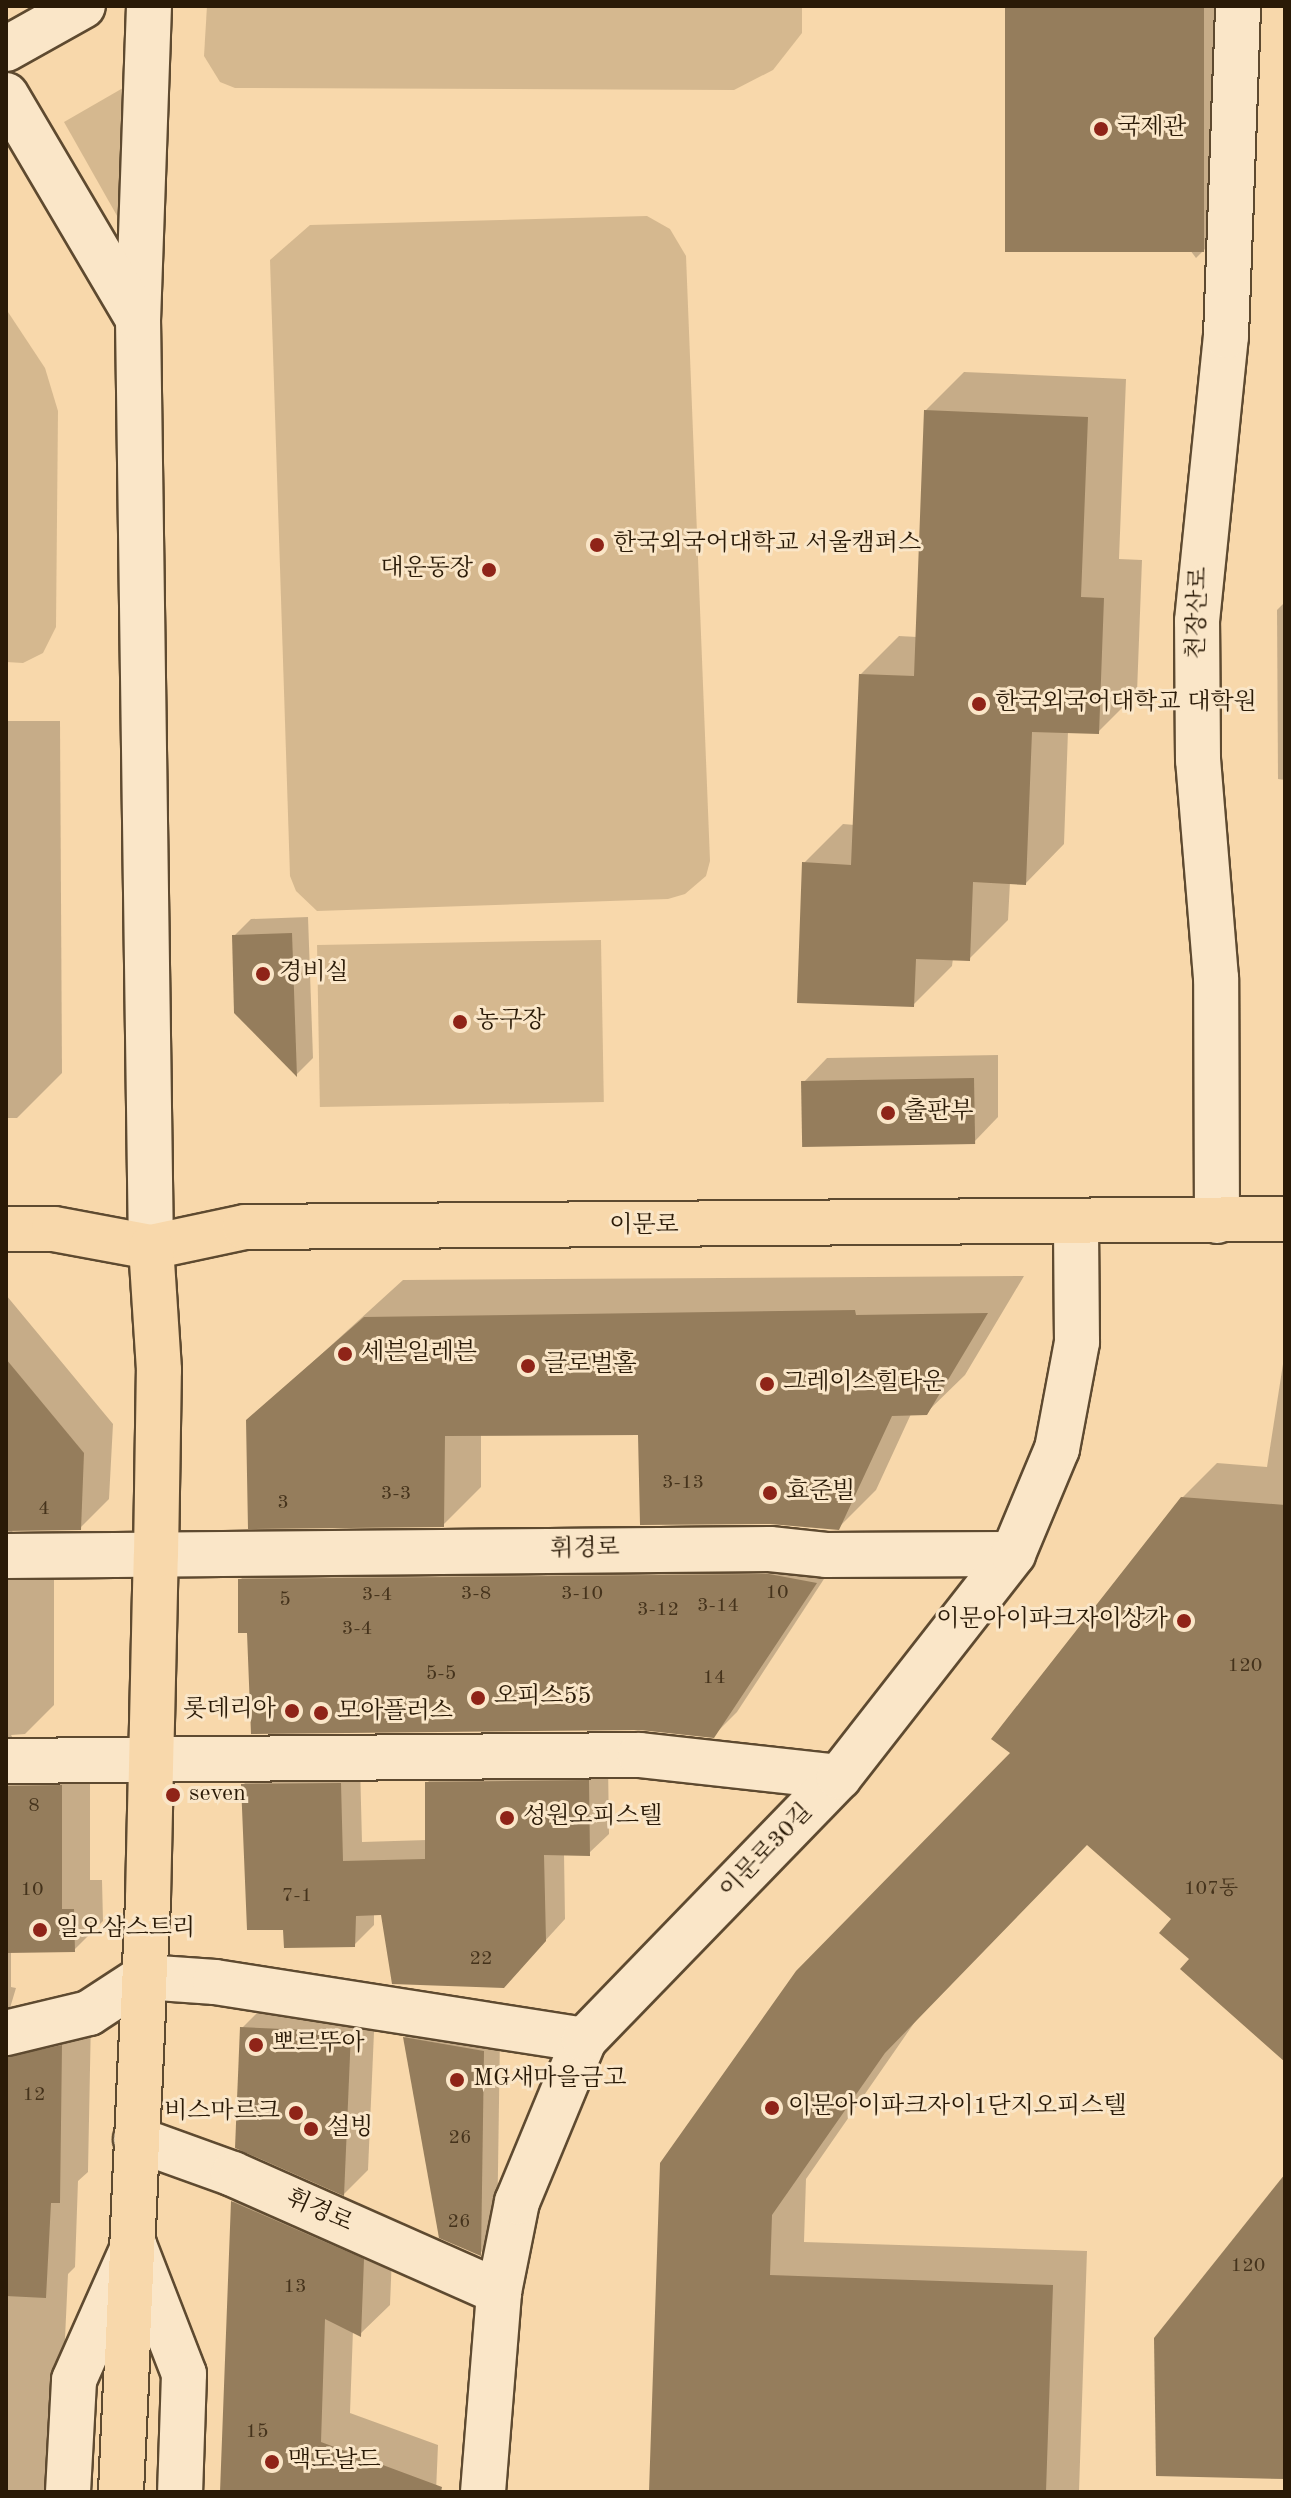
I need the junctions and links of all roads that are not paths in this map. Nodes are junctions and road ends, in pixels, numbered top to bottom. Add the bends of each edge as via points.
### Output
1 (83, 6) edge
2 (149, 6) edge
3 (1238, 6) edge
4 (6, 49) edge
5 (6, 95) edge
6 (138, 319) junction
7 (1285, 1219) edge
8 (1076, 1221) junction
9 (1217, 1221) junction
10 (6, 1229) edge
11 (151, 1247) junction
12 (1013, 1554) junction
13 (156, 1555) junction
14 (6, 1556) edge
15 (6, 1761) edge
16 (151, 1761) junction
17 (839, 1777) junction
18 (144, 1977) junction
19 (6, 2033) edge
20 (584, 2040) junction
21 (136, 2139) junction
22 (134, 2245) junction
23 (499, 2292) junction
24 (68, 2492) edge
25 (121, 2492) edge
26 (180, 2492) edge
27 (483, 2492) edge

1 - 4 street
2 - 6 street
3 - 9 street, 천장산로 via 1226,336 1197,621 1198,760 1216,978
5 - 6 street
6 - 11 street
7 - 9 main road, 이문로
8 - 9 main road, 이문로
8 - 11 main road, 이문로 via 245,1227
8 - 12 street, 이문로30길 via 1077,1342 1057,1449
10 - 11 main road, 이문로 via 54,1229
11 - 13 main road via 159,1370
12 - 13 street, 휘경로 via 826,1555 770,1549
12 - 17 street, 이문로30길
13 - 14 street, 휘경로
13 - 16 main road
15 - 16 street
16 - 17 street via 640,1755
16 - 18 main road
17 - 20 street, 이문로30길
18 - 19 street via 89,2013
18 - 20 street via 215,1982
18 - 21 main road
20 - 23 street, 이문로30길 via 517,2202
21 - 22 main road
21 - 23 street, 휘경로 via 233,2174
22 - 24 street via 74,2380
22 - 25 main road
22 - 26 street via 184,2374
23 - 27 street, 이문로30길

